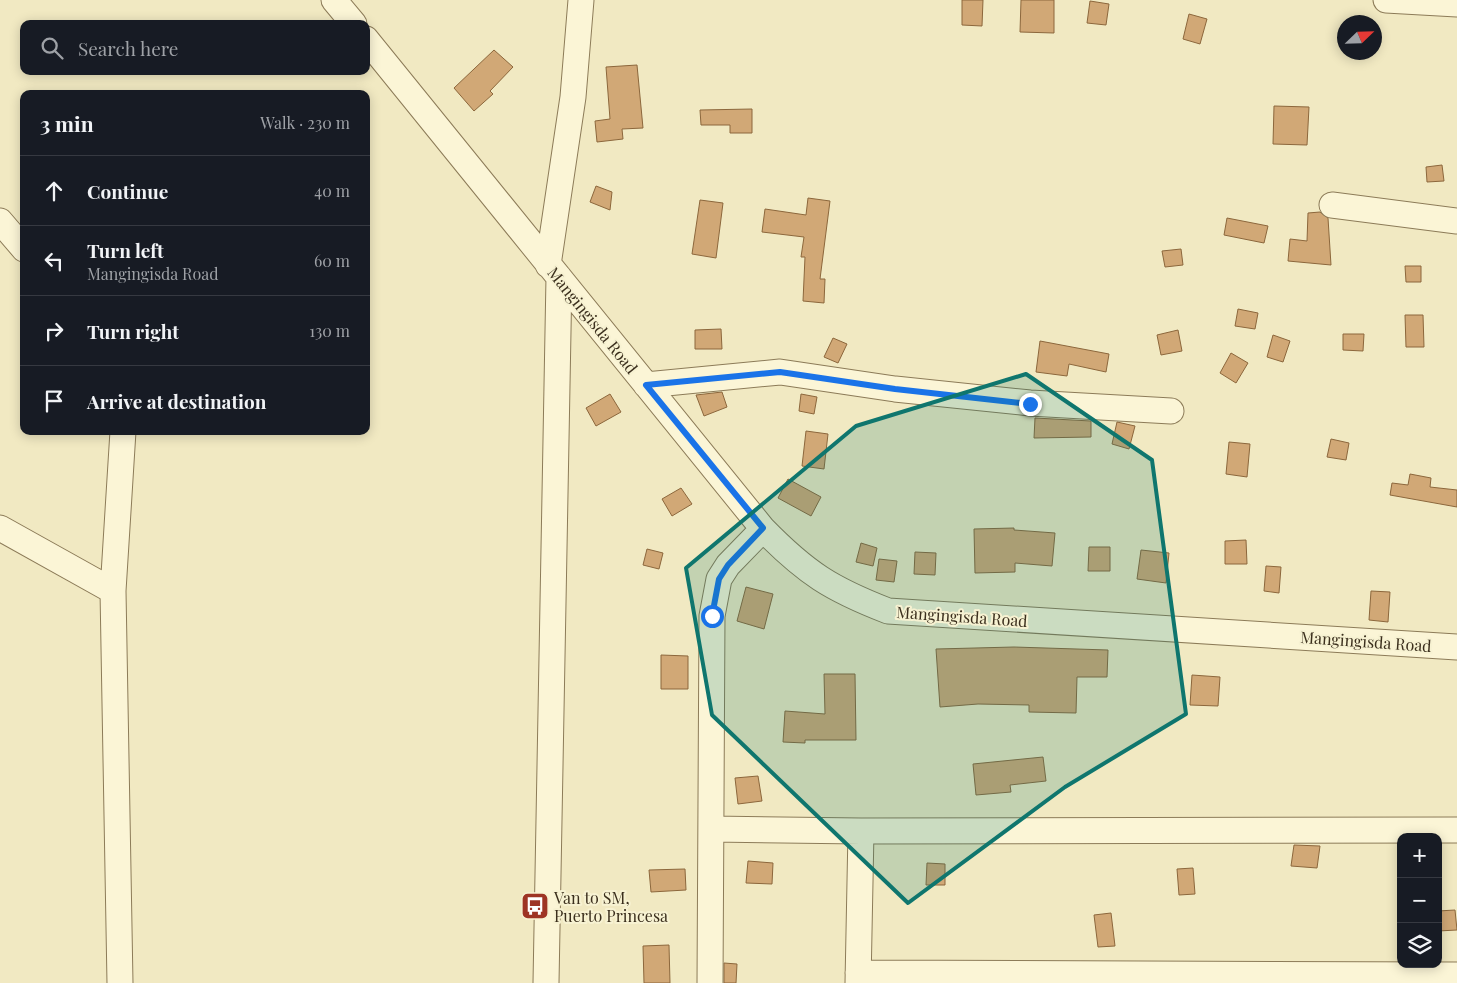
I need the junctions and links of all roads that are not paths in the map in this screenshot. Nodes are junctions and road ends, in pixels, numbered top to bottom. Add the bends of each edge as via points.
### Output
1 (334, 0) edge
2 (581, 0) edge
3 (1386, 0) edge
4 (1457, 4) edge
5 (351, 20) edge
6 (370, 44) edge
7 (1332, 205) dead end
8 (0, 221) edge
9 (1457, 221) edge
10 (20, 244) edge
11 (553, 271) junction
12 (646, 385) junction
13 (1171, 411) dead end
14 (123, 435) edge
15 (0, 528) edge
16 (763, 528) junction
17 (113, 591) junction
18 (1457, 647) edge
19 (712, 829) junction
20 (1457, 830) edge
21 (861, 831) junction
22 (1457, 975) edge
23 (858, 978) edge
24 (120, 983) edge
25 (546, 983) edge
26 (710, 983) edge

1 - 5 street
2 - 11 street
3 - 4 street
6 - 11 street, Mangingisda Road
7 - 9 street
8 - 10 street
11 - 12 street, Mangingisda Road
11 - 25 street
12 - 13 street via 780,372 1030,404
12 - 16 street, Mangingisda Road
14 - 17 street
15 - 17 street
16 - 18 street, Mangingisda Road via 812,575 848,596 888,611
16 - 19 street via 728,565 716,589 712,616
17 - 24 street
19 - 21 street
19 - 26 street
20 - 21 street
21 - 23 street
22 - 23 street

